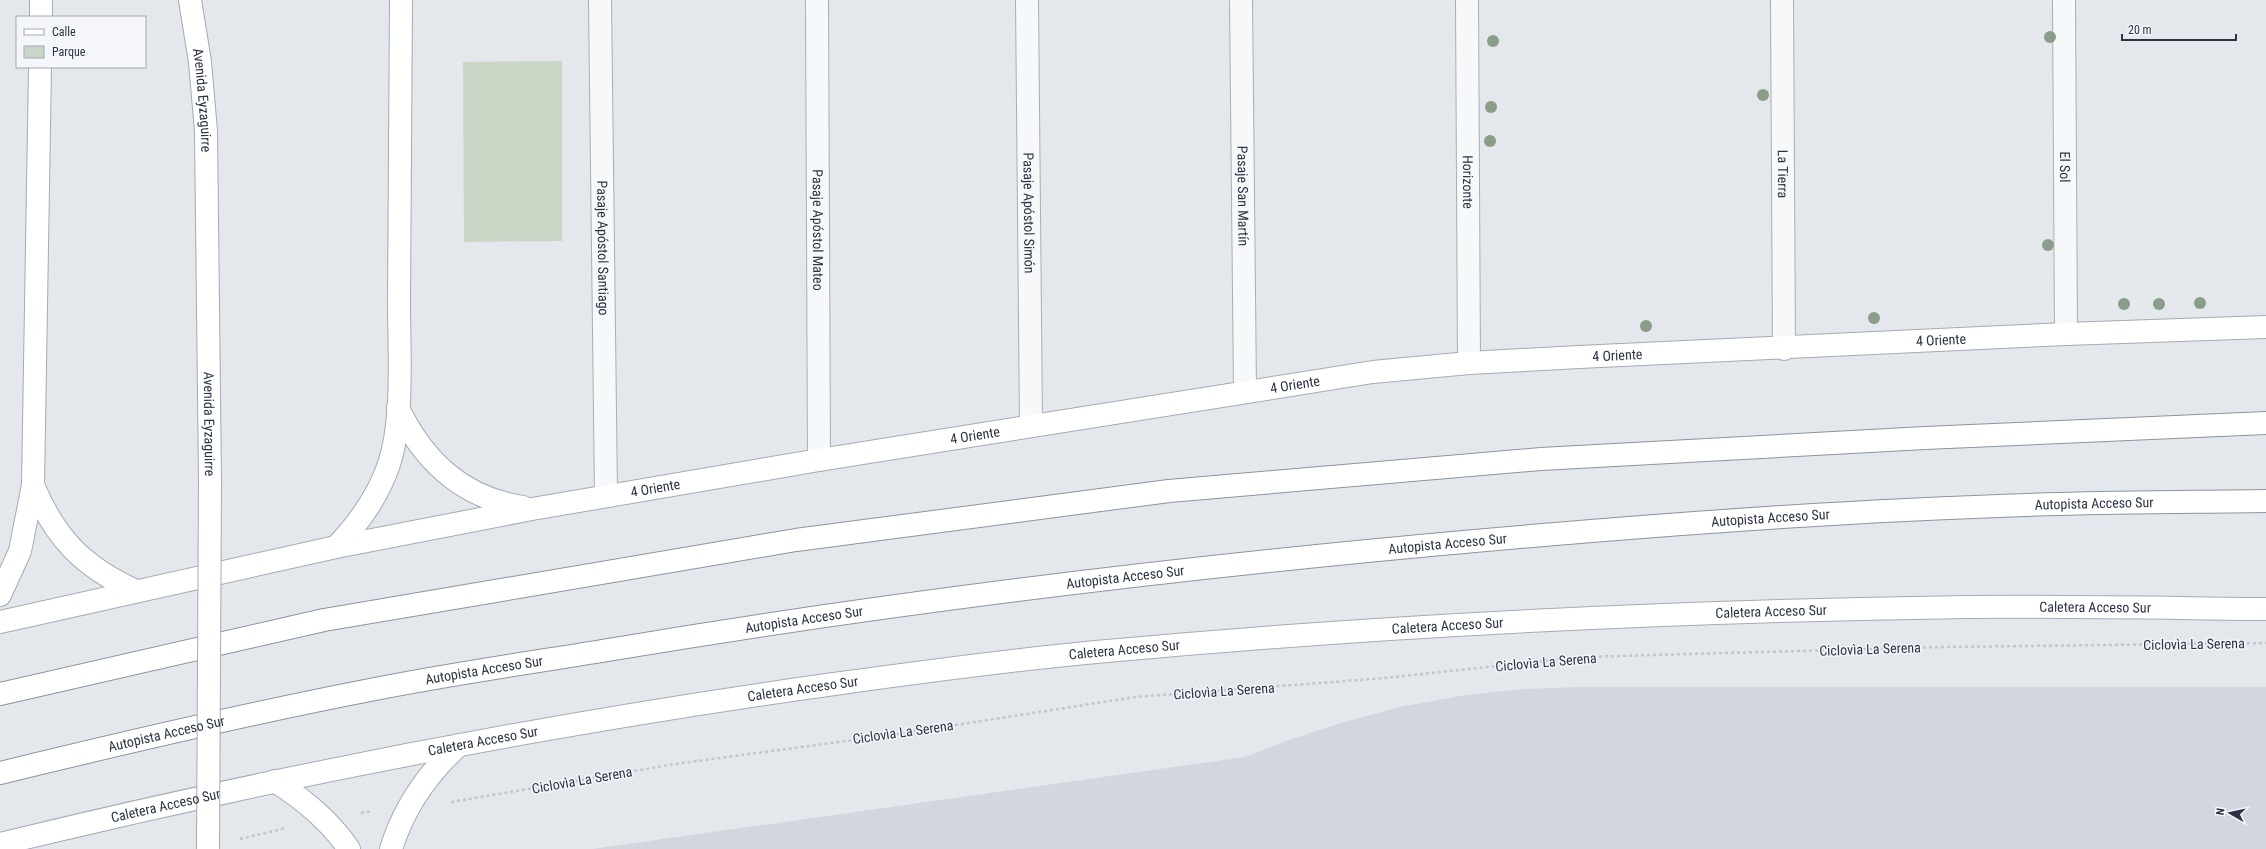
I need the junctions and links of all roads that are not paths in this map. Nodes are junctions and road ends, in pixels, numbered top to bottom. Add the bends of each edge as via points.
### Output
1 (41, 0) edge
2 (190, 0) edge
3 (401, 0) edge
4 (600, 0) edge
5 (817, 0) edge
6 (1027, 0) edge
7 (1241, 0) edge
8 (1467, 0) edge
9 (1782, 0) edge
10 (2064, 0) edge
11 (41, 16) edge
12 (40, 68) edge
13 (2266, 327) edge
14 (2066, 334) junction
15 (1784, 349) junction
16 (1469, 363) junction
17 (1245, 391) junction
18 (398, 407) junction
19 (2266, 423) edge
20 (1031, 426) junction
21 (819, 460) junction
22 (33, 485) junction
23 (606, 495) junction
24 (2266, 501) edge
25 (532, 508) junction
26 (336, 547) junction
27 (136, 591) junction
28 (0, 595) edge
29 (2266, 609) edge
30 (0, 622) edge
31 (0, 694) edge
32 (459, 745) junction
33 (0, 773) edge
34 (275, 781) junction
35 (50, 840) edge
36 (0, 844) edge
37 (208, 849) edge
38 (349, 849) edge
39 (391, 849) edge

1 - 11 main road
2 - 37 main road, Avenida Eyzaguirre, bridge via 200,62 206,132 210,481
3 - 18 main road
4 - 23 street, Pasaje Apóstol Santiago
5 - 21 street, Pasaje Apóstol Mateo
6 - 20 street, Pasaje Apóstol Simón
7 - 17 street, Pasaje San Martín
8 - 16 street, Horizonte
9 - 15 street, La Tierra
10 - 14 street, El Sol
12 - 22 main road
13 - 14 main road, 4 Oriente
14 - 15 main road, 4 Oriente
15 - 16 main road, 4 Oriente
16 - 17 main road, 4 Oriente via 1373,372
17 - 20 main road, 4 Oriente
18 - 25 main road via 410,432 426,454 445,473 486,498 508,505
18 - 26 main road via 396,435 379,491 352,530
19 - 31 main road via 1933,437 1542,458 1169,491 796,540 332,619
20 - 21 main road, 4 Oriente
21 - 23 main road, 4 Oriente
22 - 27 main road via 50,522 78,555 95,570
22 - 28 main road via 20,551
23 - 25 main road, 4 Oriente
24 - 33 main road, Autopista Acceso Sur via 2055,504 1788,517 1600,530 1118,576 749,626 373,689 164,733
25 - 26 main road, 4 Oriente
26 - 27 main road
27 - 30 main road
29 - 32 main road, Caletera Acceso Sur via 1970,607 1738,612 1573,618 1330,634 1094,652 936,670 633,714
32 - 34 main road, Caletera Acceso Sur
32 - 39 main road via 439,763 408,806
34 - 35 main road, Caletera Acceso Sur
34 - 38 main road via 324,818
35 - 36 main road, Caletera Acceso Sur

